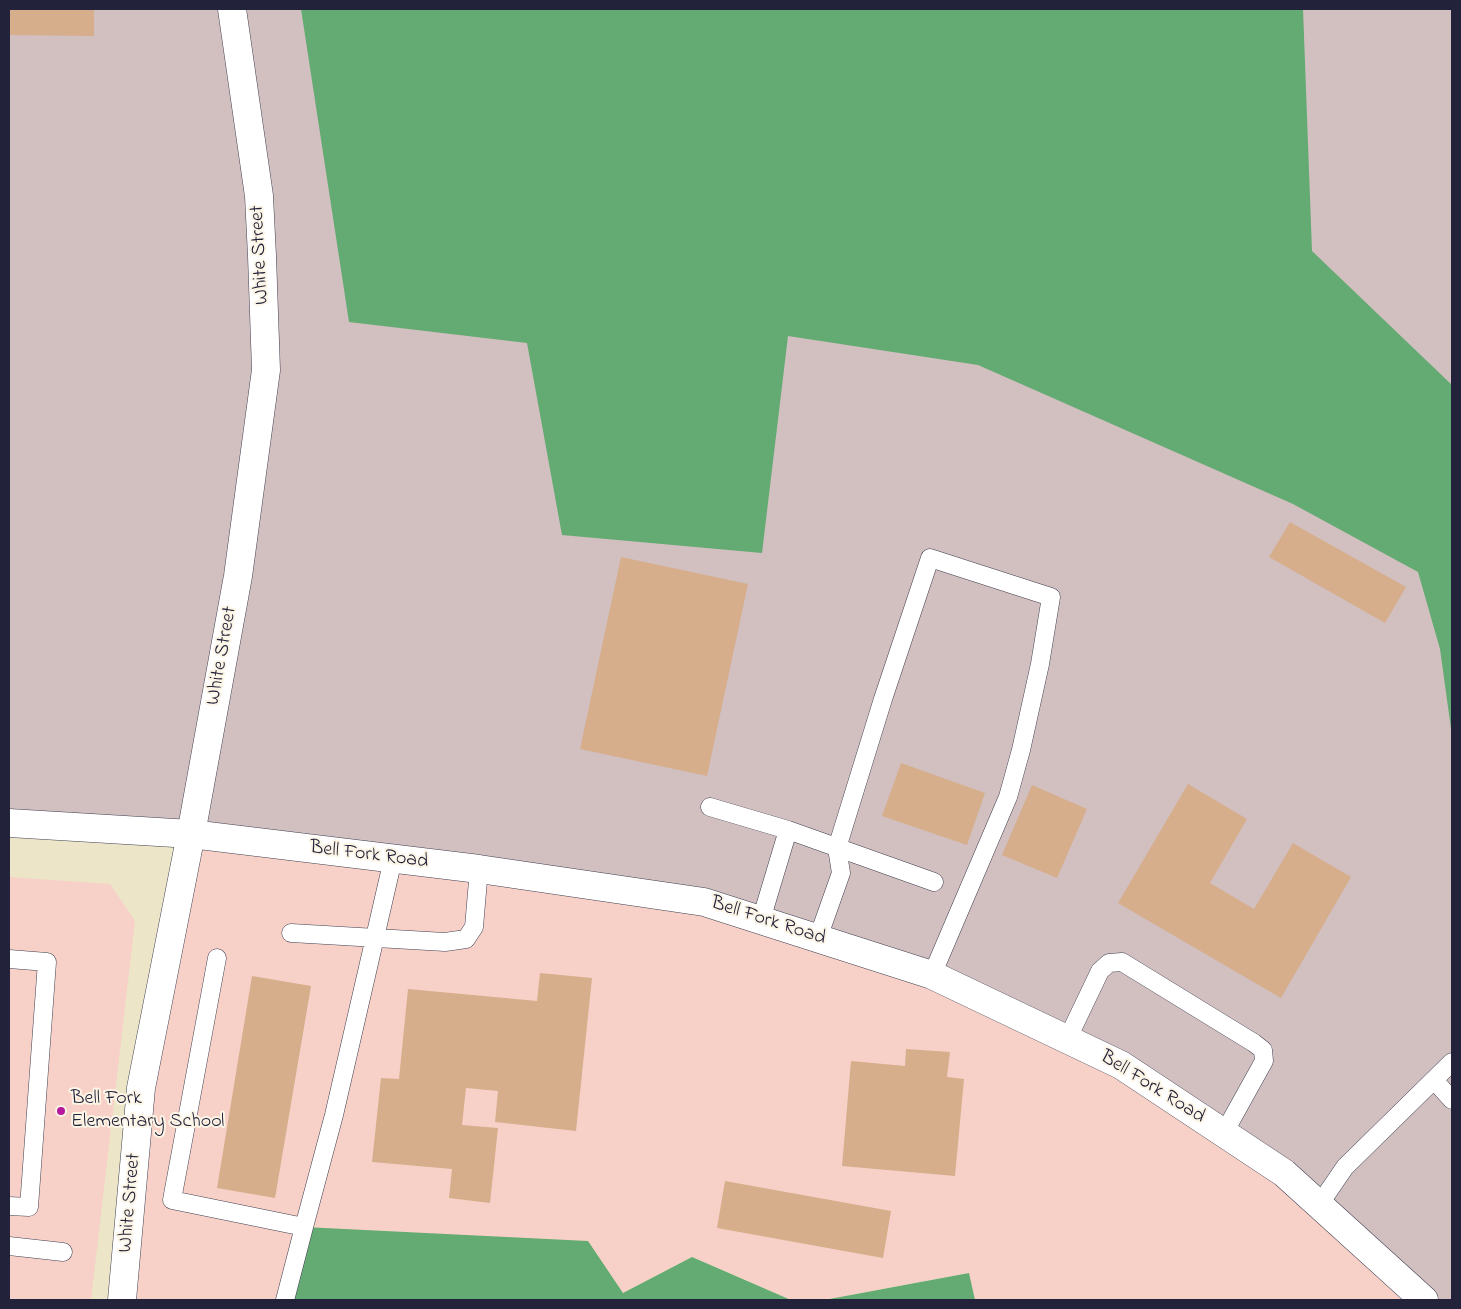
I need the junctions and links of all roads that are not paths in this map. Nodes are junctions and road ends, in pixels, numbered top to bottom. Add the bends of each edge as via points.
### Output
1 (232, 9) edge
2 (710, 807) dead end
3 (9, 823) edge
4 (788, 830) junction
5 (191, 834) junction
6 (837, 848) junction
7 (393, 859) junction
8 (479, 870) junction
9 (934, 882) dead end
10 (761, 920) junction
11 (291, 933) dead end
12 (818, 938) junction
13 (375, 939) junction
14 (217, 958) dead end
15 (9, 959) edge
16 (932, 975) junction
17 (1067, 1040) junction
18 (1452, 1062) edge
19 (1434, 1080) junction
20 (1452, 1100) edge
21 (1224, 1133) junction
22 (1319, 1205) junction
23 (9, 1206) edge
24 (304, 1227) junction
25 (9, 1246) edge
26 (63, 1252) dead end
27 (122, 1300) edge
28 (285, 1300) edge
29 (1424, 1300) edge

1 - 5 main road, White Street via 259,196 266,370 238,576
2 - 4 lane
3 - 5 main road, Bell Fork Road
4 - 6 lane
4 - 10 lane
5 - 7 main road, Bell Fork Road
5 - 27 main road, White Street via 140,1088
6 - 9 lane
6 - 12 lane via 841,873
6 - 16 lane via 930,558 1051,597 1040,664 1008,797
7 - 8 main road, Bell Fork Road
7 - 13 lane
8 - 10 main road, Bell Fork Road via 704,902
8 - 13 lane via 474,927 466,939 445,942
10 - 12 main road, Bell Fork Road
11 - 13 lane
12 - 16 main road, Bell Fork Road
13 - 24 lane
14 - 24 lane via 172,1200
15 - 23 lane via 47,962 29,1207
16 - 17 main road, Bell Fork Road
17 - 21 main road, Bell Fork Road via 1121,1065
17 - 21 lane via 1100,971 1109,963 1122,962 1262,1050 1264,1061
18 - 19 lane
19 - 20 lane
19 - 22 lane via 1345,1167
21 - 22 main road, Bell Fork Road via 1284,1173
22 - 29 main road, Bell Fork Road
24 - 28 lane
25 - 26 lane

